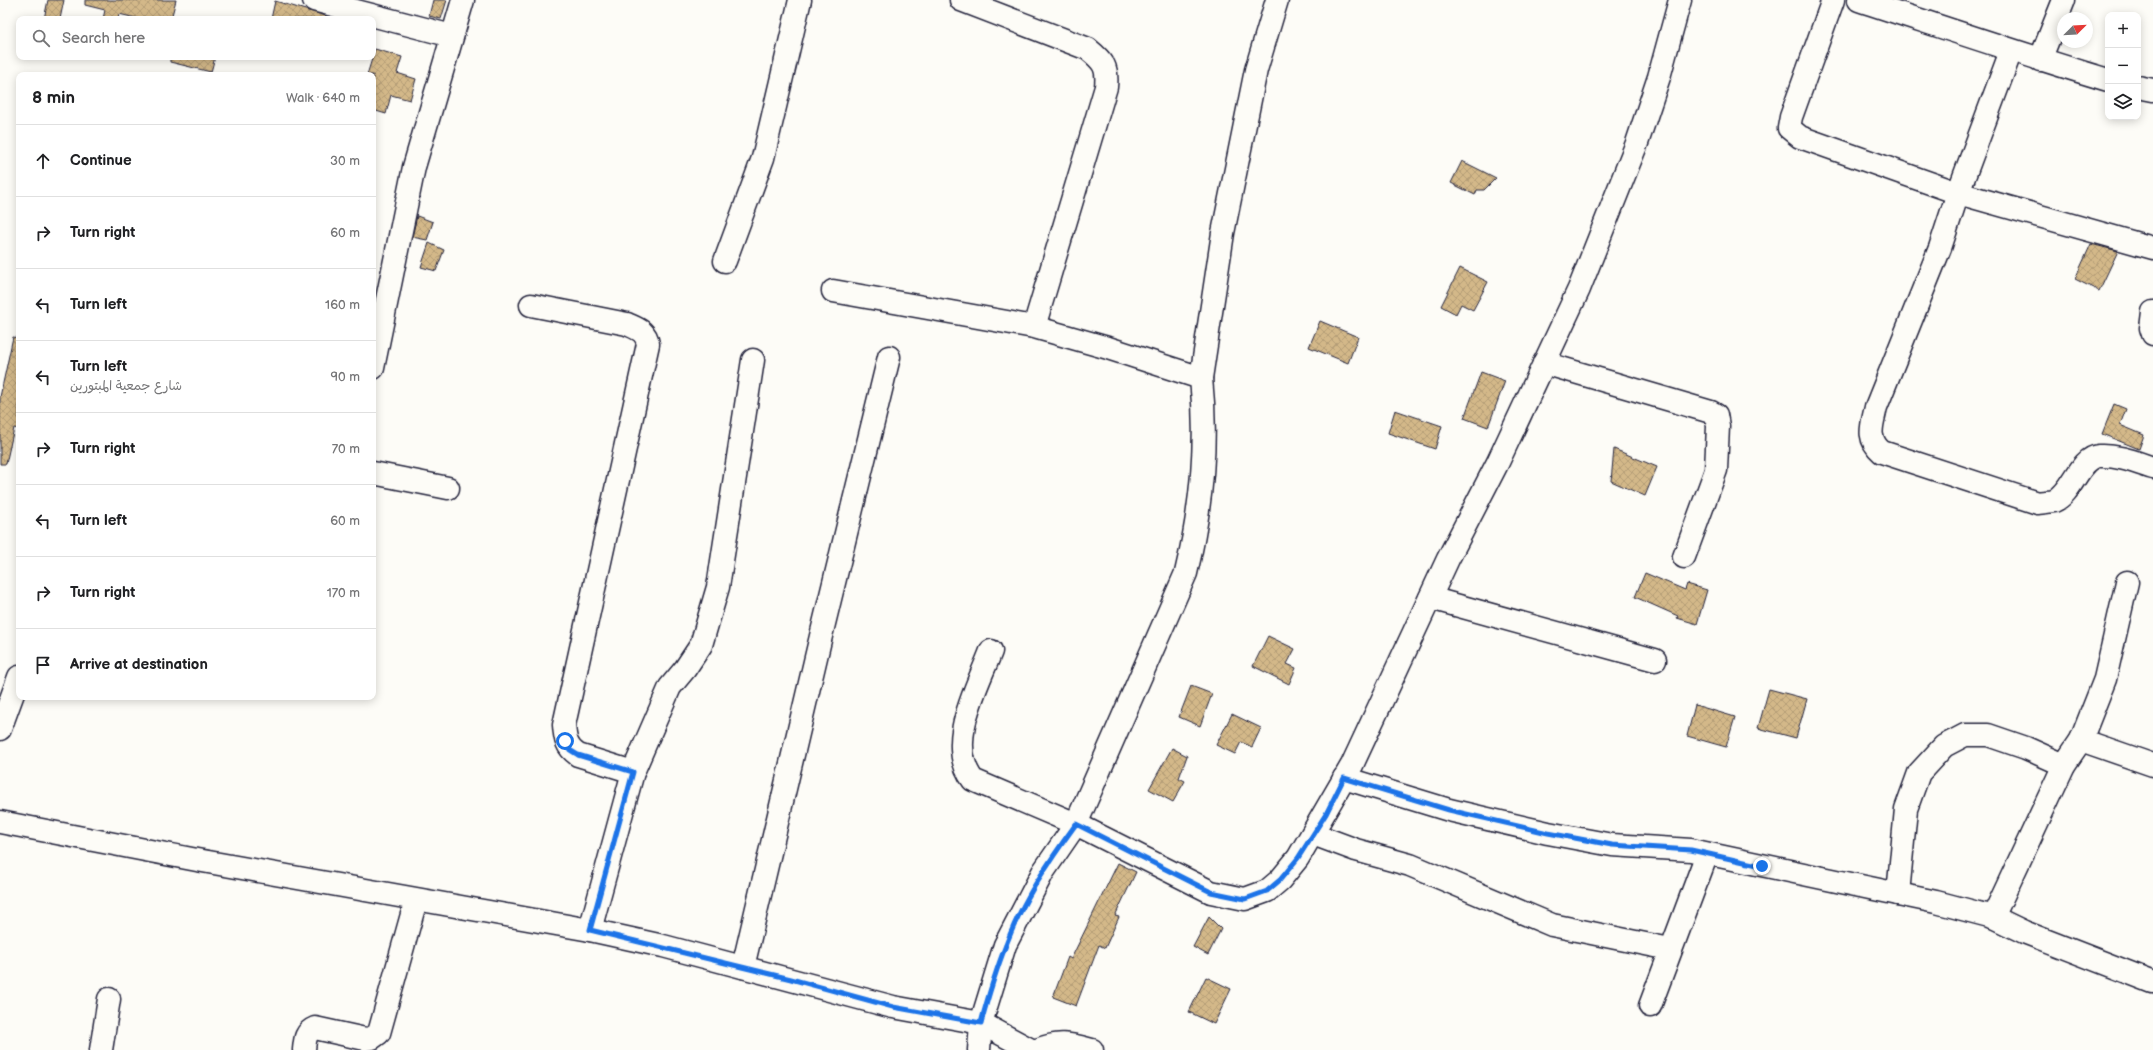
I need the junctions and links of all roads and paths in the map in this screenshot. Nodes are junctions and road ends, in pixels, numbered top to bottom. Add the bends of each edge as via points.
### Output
1 (314, 0) edge
2 (464, 0) edge
3 (800, 0) edge
4 (960, 0) edge
5 (1277, 0) edge
6 (1680, 0) edge
7 (1833, 0) edge
8 (1859, 0) edge
9 (2064, 0) edge
10 (375, 16) edge
11 (376, 16) edge
12 (452, 36) junction
13 (2011, 51) junction
14 (2040, 60) junction
15 (2105, 79) edge
16 (2141, 88) edge
17 (2153, 90) edge
18 (1958, 193) junction
19 (2153, 248) edge
20 (725, 261) dead end
21 (833, 291) dead end
22 (380, 301) edge
23 (531, 305) dead end
24 (2153, 312) edge
25 (1034, 326) junction
26 (2153, 334) edge
27 (376, 339) edge
28 (889, 357) dead end
29 (753, 360) dead end
30 (1544, 363) junction
31 (1201, 378) junction
32 (2153, 468) edge
33 (376, 474) edge
34 (448, 488) dead end
35 (1684, 557) dead end
36 (2127, 582) dead end
37 (1430, 598) junction
38 (991, 651) dead end
39 (1655, 660) dead end
40 (16, 685) edge
41 (0, 729) edge
42 (2081, 740) junction
43 (2064, 765) junction
44 (2153, 765) edge
45 (633, 772) junction
46 (1344, 778) junction
47 (0, 822) edge
48 (1076, 824) junction
49 (1313, 834) junction
50 (1707, 854) junction
51 (1898, 894) junction
52 (416, 900) junction
53 (1993, 917) junction
54 (590, 930) junction
55 (1670, 949) junction
56 (743, 967) junction
57 (2153, 982) edge
58 (109, 999) dead end
59 (1650, 1006) dead end
60 (981, 1023) junction
61 (101, 1050) edge
62 (304, 1050) edge
63 (978, 1050) edge
64 (1031, 1050) edge
65 (1037, 1050) edge
66 (1092, 1050) edge

1 - 10 street
2 - 12 street
3 - 20 street via 763,158
4 - 25 street via 1088,49 1103,61 1107,75 1101,103
5 - 31 street via 1256,70 1223,233
6 - 30 street via 1659,77 1637,143 1579,289
7 - 18 street via 1791,117 1790,128 1800,138
8 - 13 street
9 - 14 street
11 - 12 street
12 - 22 street via 414,167
13 - 14 street
13 - 18 street
14 - 15 street
16 - 17 street
18 - 19 street
18 - 32 street via 1940,248 1876,407 1871,429 1874,446 1882,452 2038,503 2053,501 2060,497 2084,465 2097,456 2119,457
21 - 25 street
22 - 27 street
23 - 45 street via 626,324 642,330 647,338 648,344 564,725 565,741 570,750 578,755
24 - 26 street
25 - 31 street
28 - 56 street
29 - 45 street via 718,588 701,645 670,687
30 - 35 street via 1716,415 1716,470
30 - 37 street
31 - 48 street via 1205,414 1201,472 1194,537 1186,573
33 - 34 street
36 - 42 street via 2105,679
37 - 39 street
37 - 46 street via 1352,766
38 - 48 street via 962,730 961,757 966,770 973,780
40 - 41 street
42 - 43 street
42 - 44 street
43 - 51 street via 1988,735 1965,735 1944,746 1919,772 1906,809
43 - 53 street
45 - 54 street
46 - 49 street
46 - 50 street via 1449,810 1548,833 1612,845 1691,850
47 - 52 street
48 - 49 street via 1211,892 1245,899 1267,891 1280,880
48 - 60 street via 1050,861 1014,926
49 - 55 street via 1356,850 1410,865 1552,925
50 - 51 street
50 - 55 street
51 - 53 street
52 - 54 street
52 - 62 street via 379,1033 365,1039 315,1028 306,1036
53 - 57 street via 2024,932
54 - 56 street
55 - 59 street
56 - 60 street via 893,1007
58 - 61 street
60 - 63 street
60 - 64 street
65 - 66 street via 1050,1044 1066,1043

